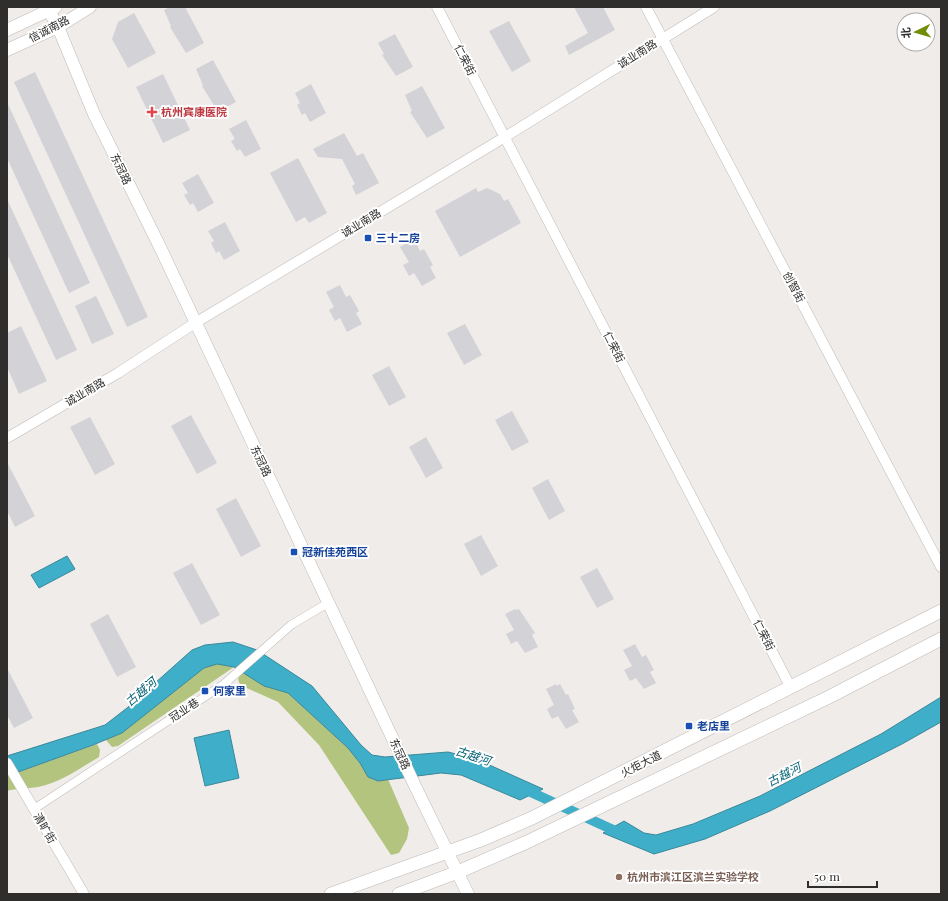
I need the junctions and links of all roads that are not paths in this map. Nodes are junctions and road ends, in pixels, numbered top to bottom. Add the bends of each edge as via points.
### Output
1 (90, 7) edge
2 (437, 7) edge
3 (646, 7) edge
4 (714, 7) edge
5 (52, 8) edge
6 (58, 27) junction
7 (7, 30) edge
8 (662, 38) junction
9 (7, 50) edge
10 (505, 137) junction
11 (195, 323) junction
12 (7, 438) edge
13 (941, 567) edge
14 (328, 603) junction
15 (941, 610) edge
16 (941, 639) edge
17 (791, 688) junction
18 (7, 763) edge
19 (34, 809) junction
20 (447, 853) junction
21 (458, 872) junction
22 (84, 894) edge
23 (331, 894) edge
24 (399, 894) edge
25 (468, 894) edge

1 - 6 main road, 信诚南路
2 - 10 street, 仁荣街
3 - 8 street, 创智街
4 - 8 street, 诚业南路
5 - 6 main road, 东冠路
5 - 7 main road, 信诚南路
6 - 9 main road, 信诚南路
6 - 11 main road, 东冠路 via 94,114
8 - 10 street, 诚业南路
8 - 13 street, 创智街
10 - 11 street, 诚业南路
10 - 17 street, 仁荣街
11 - 12 street, 诚业南路 via 118,373
11 - 14 main road, 东冠路
14 - 19 street, 冠业巷 via 291,625 224,684
14 - 20 main road, 东冠路
15 - 17 main road, 火炬大道
16 - 21 main road, 火炬大道 via 829,697 567,823
17 - 20 main road, 火炬大道 via 532,818
18 - 19 street, 清旷街
19 - 22 street, 清旷街
20 - 21 main road, 东冠路
20 - 23 main road, 火炬大道
21 - 24 main road, 火炬大道
21 - 25 main road, 东冠路

